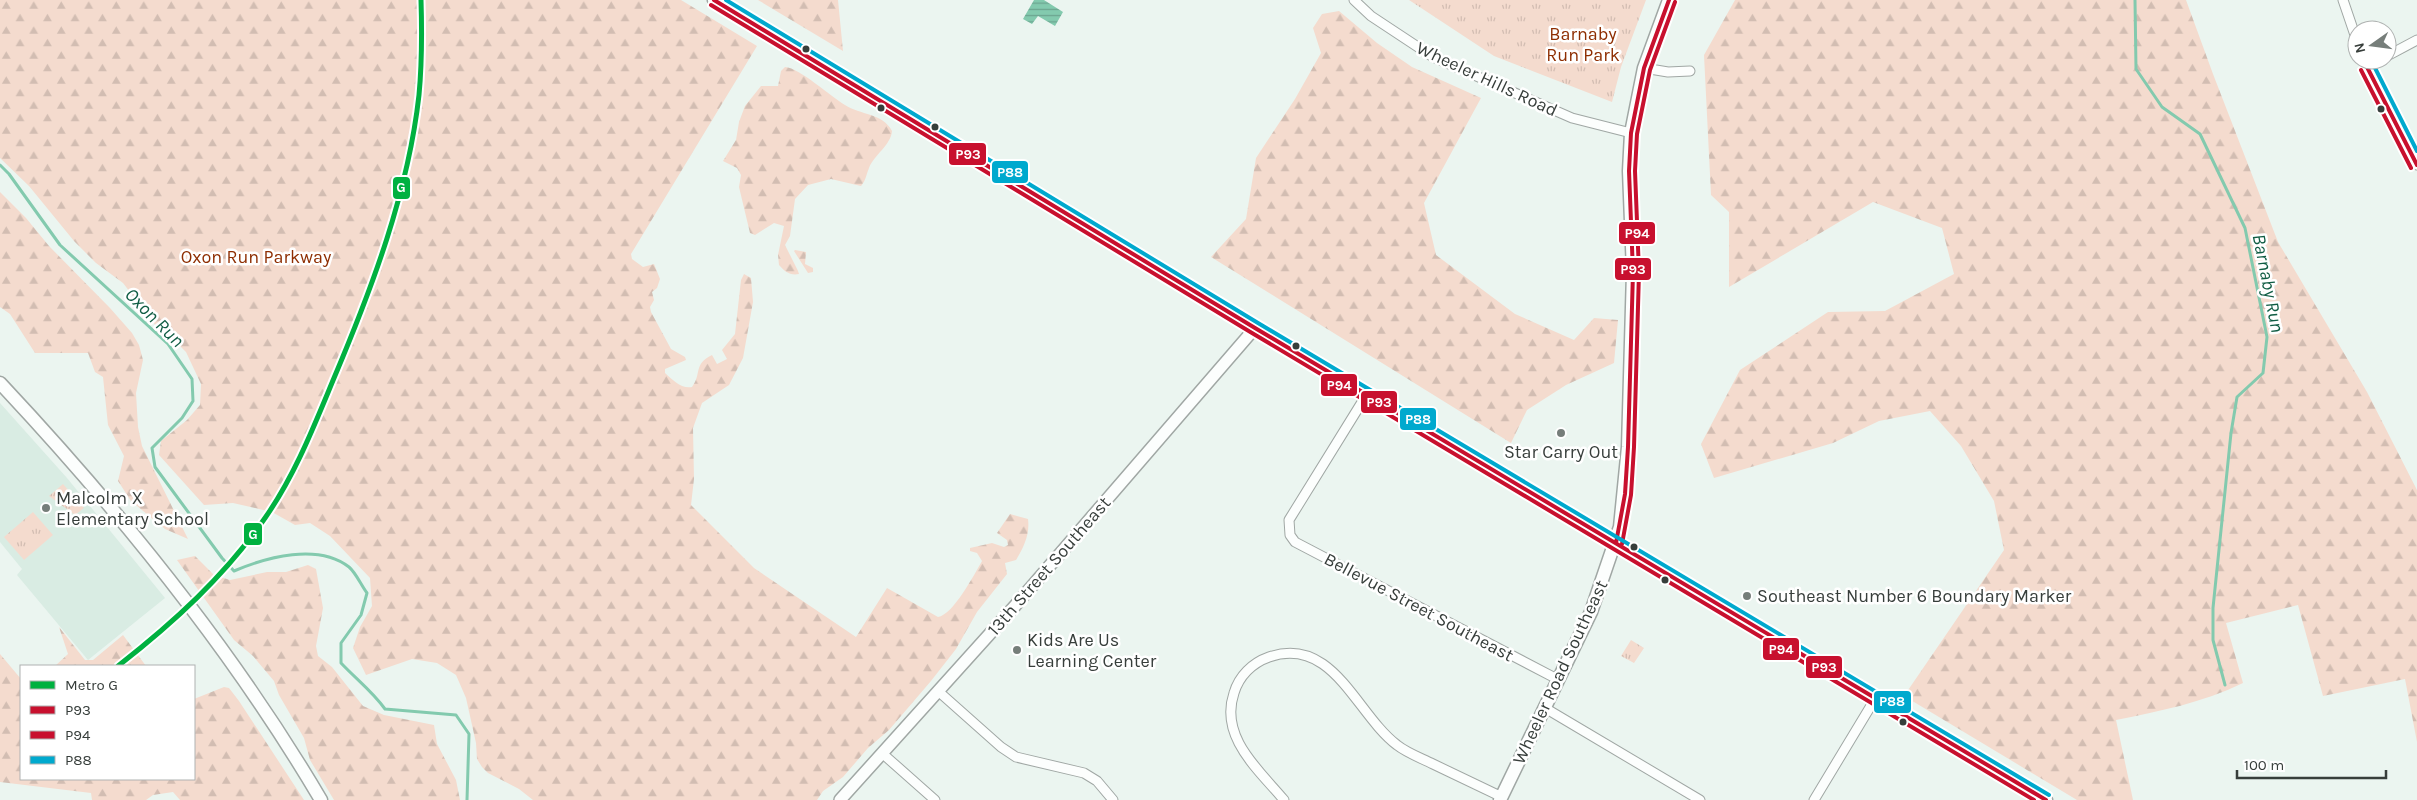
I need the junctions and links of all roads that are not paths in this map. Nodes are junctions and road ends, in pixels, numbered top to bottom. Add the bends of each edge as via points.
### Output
1 (714, 0) edge
2 (1354, 0) edge
3 (1669, 0) edge
4 (2343, 0) edge
5 (2350, 20) edge
6 (2417, 40) edge
7 (2397, 51) edge
8 (1644, 68) junction
9 (2369, 70) edge
10 (1690, 71) dead end
11 (1631, 133) junction
12 (2417, 165) edge
13 (1255, 328) junction
14 (0, 383) edge
15 (1367, 394) junction
16 (1616, 543) junction
17 (1559, 680) junction
18 (938, 692) junction
19 (1875, 699) junction
20 (1545, 708) junction
21 (883, 754) junction
22 (1501, 799) edge
23 (322, 800) edge
24 (840, 800) edge
25 (935, 800) edge
26 (1113, 800) edge
27 (1284, 800) edge
28 (1700, 800) edge
29 (1814, 800) edge
30 (2046, 800) edge

1 - 13 main road
2 - 11 street, Wheeler Hills Road via 1371,16 1433,57 1572,118
3 - 8 main road, Wheeler Road Southeast
4 - 5 street
6 - 7 street
8 - 10 street
8 - 11 main road, Wheeler Road Southeast
9 - 12 street
11 - 16 main road, Wheeler Road Southeast via 1629,171 1633,272 1628,447 1625,494
13 - 15 main road
13 - 18 street, 13th Street Southeast
14 - 23 main road via 85,476 164,573 242,678
15 - 16 main road
15 - 17 street, Bellevue Street Southeast via 1291,516 1290,535 1296,542
16 - 17 main road, Wheeler Road Southeast via 1592,612
16 - 19 main road
17 - 20 main road, Wheeler Road Southeast
18 - 21 street, 13th Street Southeast
18 - 26 street via 1000,747 1016,757 1084,773
19 - 29 street
19 - 30 main road
20 - 22 main road, Wheeler Road Southeast
20 - 28 street
21 - 24 street, 13th Street Southeast
21 - 25 street
22 - 27 street via 1398,746 1328,667 1304,655 1289,654 1264,659 1248,670 1236,688 1230,710 1239,745

